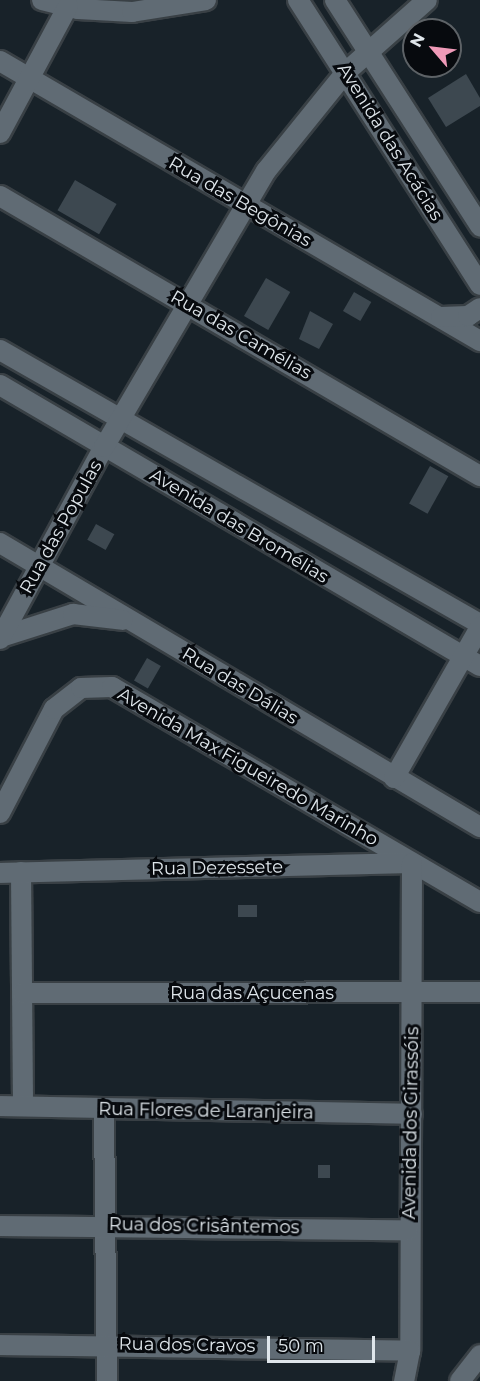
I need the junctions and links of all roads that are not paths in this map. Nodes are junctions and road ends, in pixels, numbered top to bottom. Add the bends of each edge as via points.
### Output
1 (42, 0) edge
2 (207, 0) edge
3 (298, 0) edge
4 (334, 0) edge
5 (427, 0) edge
6 (68, 6) junction
7 (368, 52) junction
8 (0, 61) edge
9 (346, 72) junction
10 (31, 79) junction
11 (0, 133) edge
12 (0, 196) edge
13 (243, 205) junction
14 (480, 226) edge
15 (480, 285) edge
16 (188, 304) junction
17 (480, 308) edge
18 (441, 317) junction
19 (480, 341) edge
20 (0, 350) edge
21 (0, 385) edge
22 (121, 421) junction
23 (104, 447) junction
24 (480, 476) edge
25 (0, 543) edge
26 (39, 566) junction
27 (131, 621) junction
28 (480, 626) edge
29 (1, 638) edge
30 (462, 658) junction
31 (480, 666) edge
32 (394, 778) junction
33 (0, 813) edge
34 (480, 827) edge
35 (412, 863) junction
36 (21, 872) junction
37 (0, 873) edge
38 (480, 902) edge
39 (480, 992) edge
40 (23, 993) junction
41 (413, 993) junction
42 (23, 1105) junction
43 (0, 1106) edge
44 (104, 1109) junction
45 (412, 1114) junction
46 (106, 1224) junction
47 (0, 1226) edge
48 (408, 1230) junction
49 (107, 1343) junction
50 (0, 1345) edge
51 (410, 1351) junction
52 (480, 1355) edge
53 (107, 1381) edge
54 (404, 1381) edge
55 (460, 1381) edge

1 - 6 street
2 - 6 street via 132,12
3 - 9 street, Avenida das Acácias
4 - 7 street, Avenida das Acácias
5 - 7 street, Rua das Populas
6 - 10 street
7 - 9 street, Rua das Populas
7 - 14 street, Avenida das Acácias
8 - 10 street, Rua das Begônias
9 - 13 street, Rua das Populas via 291,135
9 - 15 street, Avenida das Acácias
10 - 11 street
10 - 13 street, Rua das Begônias
12 - 16 street, Rua das Camélias
13 - 16 street, Rua das Populas
13 - 18 street, Rua das Begônias
16 - 22 street, Rua das Populas
16 - 24 street, Rua das Camélias
17 - 18 street via 468,316
18 - 19 street, Rua das Begônias
20 - 22 street, Avenida das Bromélias
21 - 23 street, Avenida das Bromélias
22 - 23 street, Rua das Populas
22 - 28 street, Avenida das Bromélias
23 - 26 street, Rua das Populas
23 - 30 street, Avenida das Bromélias
25 - 26 street, Rua das Dálias
26 - 27 street, Rua das Dálias
26 - 29 street, Rua das Populas
27 - 29 street via 74,614
27 - 32 street, Rua das Dálias
28 - 30 street
30 - 31 street, Avenida das Bromélias
30 - 32 street
32 - 34 street, Rua das Dálias
33 - 35 street, Avenida Max Figueiredo Marinho via 54,709 81,688 112,687
35 - 36 street, Rua Dezessete
35 - 38 street, Avenida Max Figueiredo Marinho
35 - 41 street, Avenida dos Girassóis
36 - 37 street, Rua Dezessete
36 - 40 street
39 - 41 street, Rua das Açucenas
40 - 41 street, Rua das Açucenas
40 - 42 street
41 - 45 street, Avenida dos Girassóis
42 - 43 street, Rua Flores de Laranjeira
42 - 44 street, Rua Flores de Laranjeira
44 - 45 street, Rua Flores de Laranjeira
44 - 46 street
45 - 48 street, Avenida dos Girassóis
46 - 47 street, Rua dos Crisântemos
46 - 48 street, Rua dos Crisântemos
46 - 49 street
48 - 51 street, Avenida dos Girassóis
49 - 50 street, Rua dos Cravos
49 - 51 street, Rua dos Cravos
49 - 53 street
51 - 54 street, Avenida dos Girassóis
52 - 55 street

